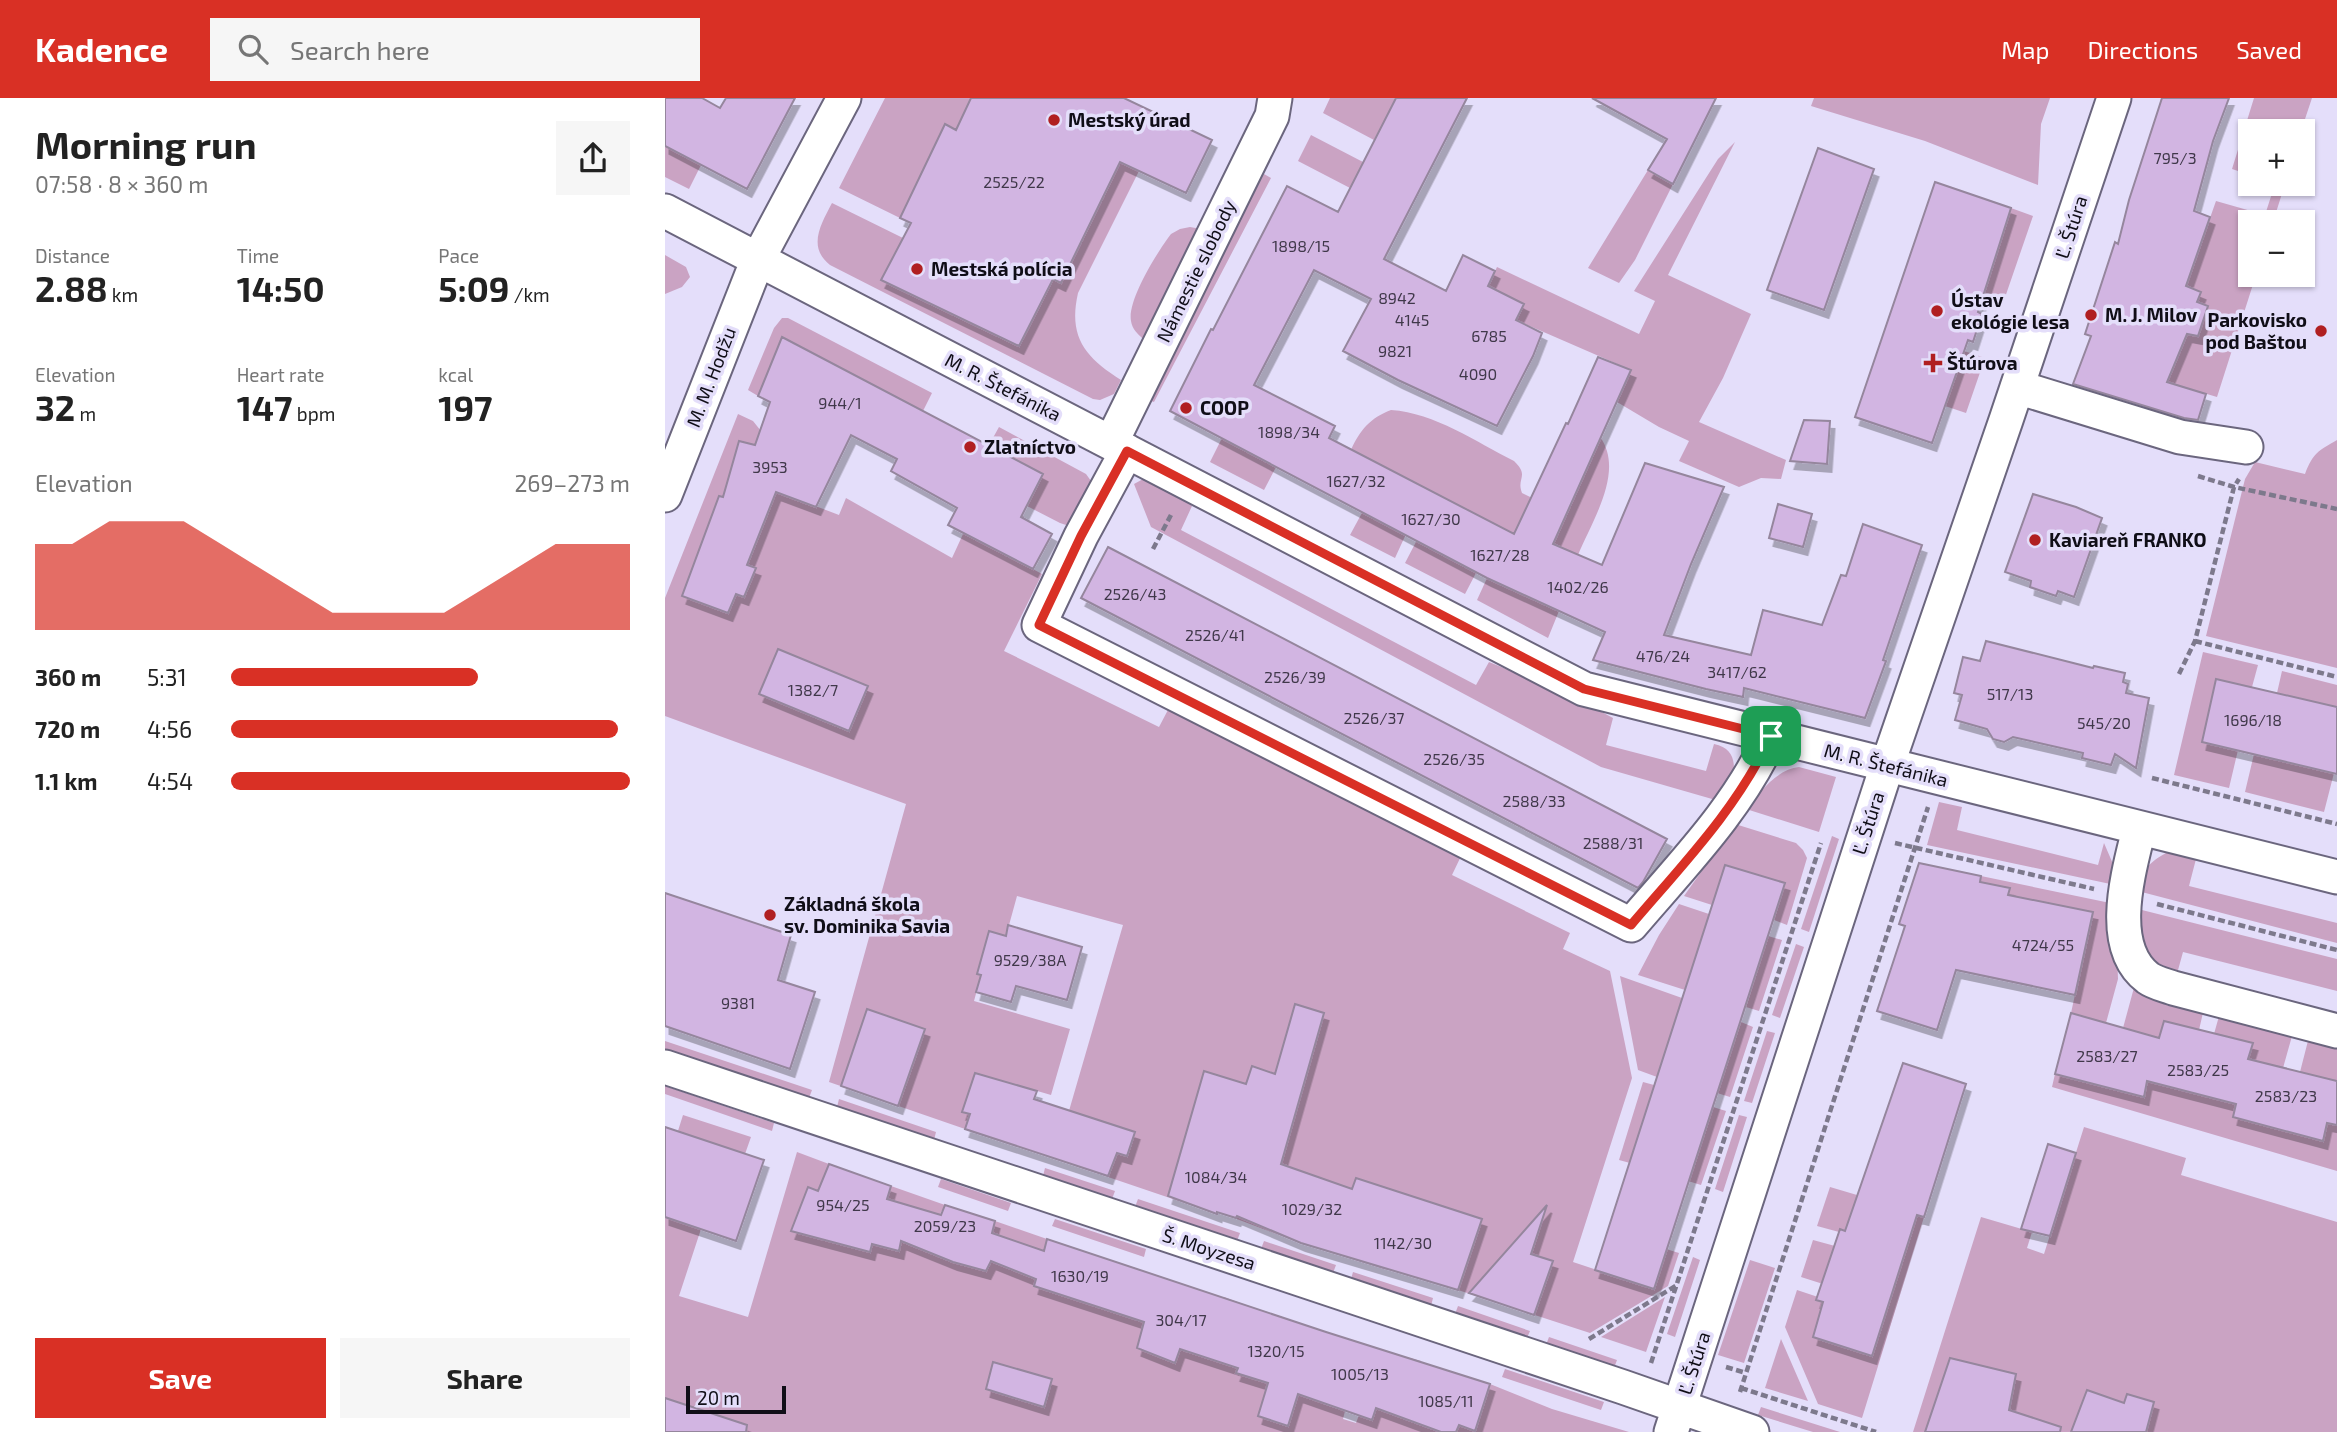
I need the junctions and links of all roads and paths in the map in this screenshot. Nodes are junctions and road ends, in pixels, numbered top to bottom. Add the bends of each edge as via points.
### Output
1 (844, 98) edge
2 (1275, 98) edge
3 (2113, 98) edge
4 (665, 211) edge
5 (758, 259) junction
6 (2017, 387) junction
7 (1119, 447) junction
8 (2244, 459) joint
9 (665, 495) edge
10 (1175, 508) dead end
11 (1153, 549) dead end
12 (2195, 641) junction
13 (2179, 674) dead end
14 (2337, 677) edge
15 (1771, 736) junction
16 (1887, 766) junction
17 (2152, 778) dead end
18 (1929, 806) dead end
19 (2337, 824) edge
20 (2139, 829) junction
21 (1887, 841) dead end
22 (1821, 843) dead end
23 (1916, 850) junction
24 (2337, 877) edge
25 (2337, 1031) edge
26 (665, 1067) edge
27 (1677, 1285) junction
28 (1585, 1342) dead end
29 (1651, 1363) dead end
30 (1716, 1364) dead end
31 (1746, 1373) junction
32 (1675, 1419) edge
33 (1752, 1432) edge
34 (1875, 1432) edge

1 - 5 street
2 - 7 street, Námestie slobody via 1272,116
3 - 6 street, Ľ. Štúra
4 - 5 street, M. R. Štefánika
5 - 7 street, M. R. Štefánika
5 - 9 street, M. M. Hodžu
6 - 8 street
6 - 16 street, Ľ. Štúra
7 - 15 street, M. R. Štefánika via 1584,689
7 - 15 street, Námestie slobody via 1039,625 1631,925 1728,812
8 - 12 path
10 - 11 path
12 - 13 path
12 - 14 path
15 - 16 street, M. R. Štefánika
16 - 20 street, M. R. Štefánika
16 - 32 street, Ľ. Štúra
17 - 19 path
18 - 23 path
20 - 24 street, M. R. Štefánika
20 - 25 street via 2123,895 2130,956 2137,967 2150,979 2173,988
21 - 23 path
22 - 27 path
23 - 31 path
26 - 32 street, Š. Moyzesa
27 - 28 path
27 - 29 path
30 - 31 path
31 - 34 path via 1741,1388
32 - 33 street, Š. Moyzesa

